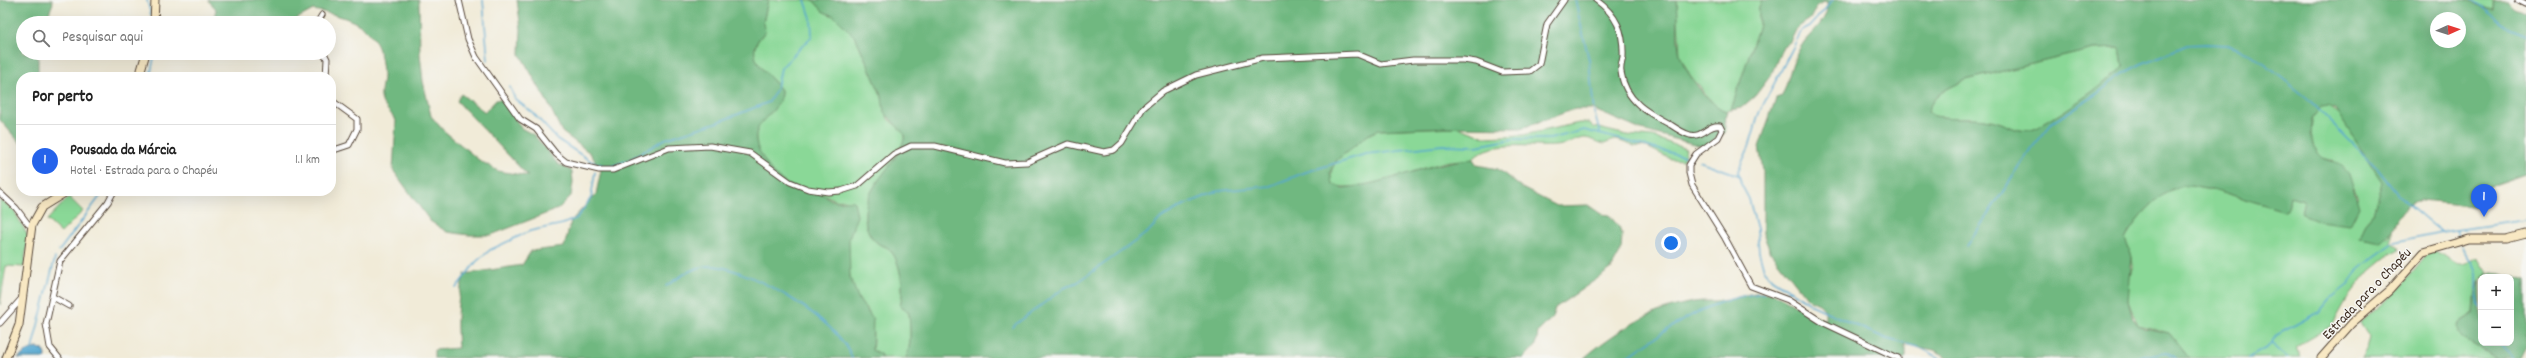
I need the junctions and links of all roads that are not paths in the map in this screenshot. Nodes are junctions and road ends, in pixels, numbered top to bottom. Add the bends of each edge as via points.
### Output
1 (155, 0) edge
2 (459, 0) edge
3 (1564, 0) edge
4 (1596, 0) edge
5 (2518, 0) edge
6 (2526, 4) edge
7 (154, 16) edge
8 (144, 60) edge
9 (327, 60) edge
10 (140, 72) edge
11 (326, 72) edge
12 (336, 104) edge
13 (336, 149) edge
14 (0, 193) edge
15 (60, 196) edge
16 (111, 196) edge
17 (32, 226) junction
18 (2526, 234) edge
19 (23, 296) junction
20 (53, 297) junction
21 (69, 306) dead end
22 (0, 324) edge
23 (6, 358) edge
24 (59, 358) edge
25 (1898, 358) edge
26 (2321, 358) edge

1 - 7 street
2 - 3 street via 468,39 476,57 520,119 536,129 556,154 566,162 599,170 613,170 669,148 710,146 750,153 790,182 808,189 828,192 858,186 894,154 911,146 935,146 1005,163 1027,162 1068,144 1104,152 1114,150 1122,144 1143,108 1163,91 1196,75 1263,58 1356,54 1381,64 1413,60 1463,60 1502,72 1530,71 1539,64 1547,24
4 - 25 street via 1616,20 1621,29 1624,39 1620,71 1627,91 1634,101 1655,117 1690,135 1697,136 1714,126 1722,128 1718,138 1692,159 1689,173 1692,185 1751,286 1788,300 1822,322
5 - 6 street
8 - 10 street
9 - 11 street
12 - 13 street via 357,119 358,129 349,145
14 - 17 street
15 - 17 street via 42,207
16 - 20 street via 60,261
17 - 19 street
18 - 26 street, Estrada para o Chapéu via 2507,239 2469,239 2424,252 2390,290 2352,323
19 - 22 street
19 - 23 street via 18,329
20 - 21 street
20 - 24 street via 46,324 47,336 50,348

